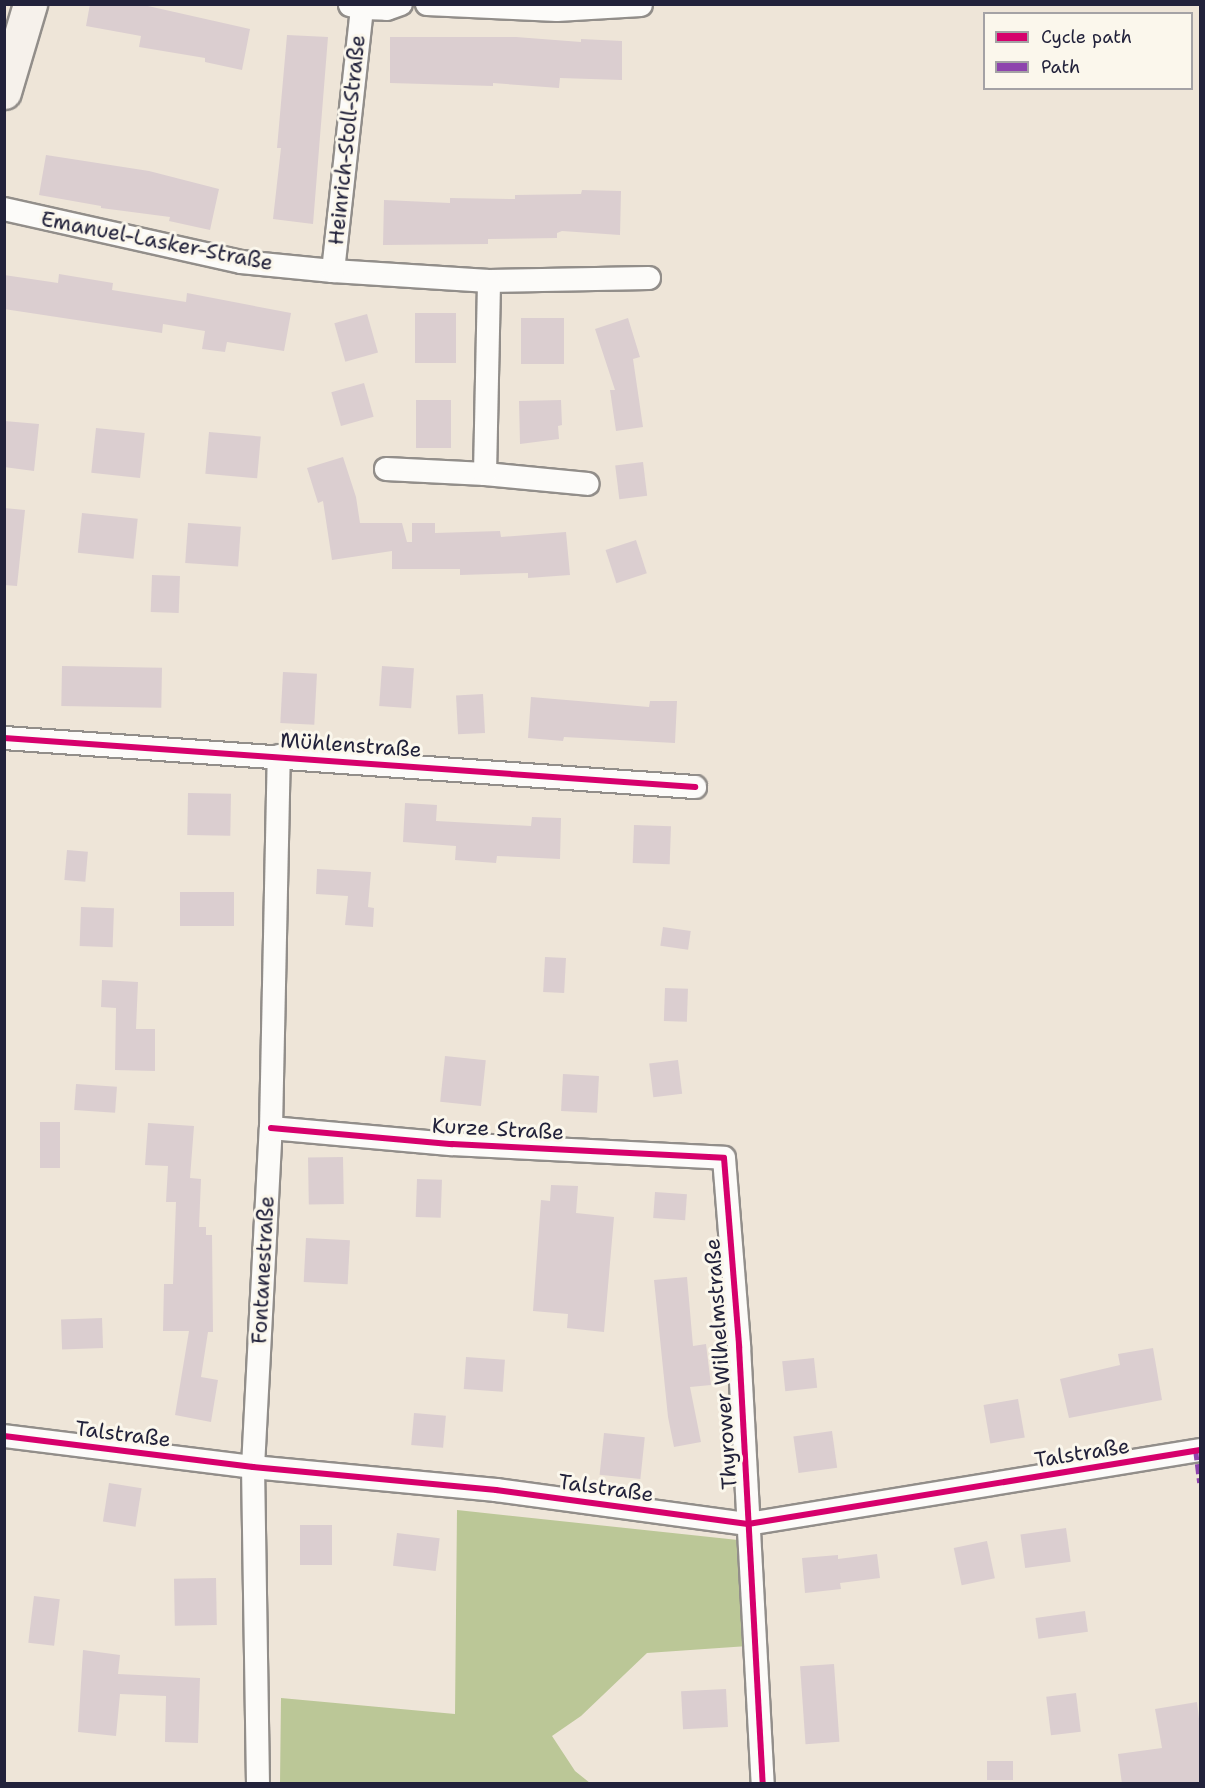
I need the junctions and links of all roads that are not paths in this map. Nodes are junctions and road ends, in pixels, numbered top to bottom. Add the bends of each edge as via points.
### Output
1 (30, 4) edge
2 (401, 4) edge
3 (427, 4) edge
4 (641, 5) edge
5 (355, 6) edge
6 (4, 92) edge
7 (4, 209) edge
8 (333, 272) junction
9 (649, 278) dead end
10 (489, 281) junction
11 (386, 469) dead end
12 (485, 474) junction
13 (588, 484) dead end
14 (4, 738) edge
15 (279, 756) junction
16 (695, 788) dead end
17 (271, 1128) junction
18 (724, 1158) joint
19 (4, 1436) edge
20 (1200, 1450) edge
21 (253, 1467) junction
22 (747, 1524) junction
23 (258, 1784) edge
24 (763, 1784) edge

1 - 6 main road
2 - 5 street, Heinrich-Stoll-Straße via 387,9
3 - 4 street via 557,10
5 - 8 street, Heinrich-Stoll-Straße
7 - 8 street, Emanuel-Lasker-Straße via 241,262
8 - 10 street, Emanuel-Lasker-Straße
9 - 10 street, Emanuel-Lasker-Straße
10 - 12 street
11 - 12 street
12 - 13 street
14 - 15 street, Mühlenstraße
15 - 16 street, Mühlenstraße
15 - 17 street, Fontanestraße
17 - 18 street, Kurze Straße via 452,1144
17 - 21 street, Fontanestraße
18 - 22 street, Thyrower Wilhelmstraße via 739,1346
19 - 21 street, Talstraße
20 - 22 street, Talstraße
21 - 22 street, Talstraße via 496,1490
21 - 23 street, Fontanestraße
22 - 24 street, Thyrower Wilhelmstraße

